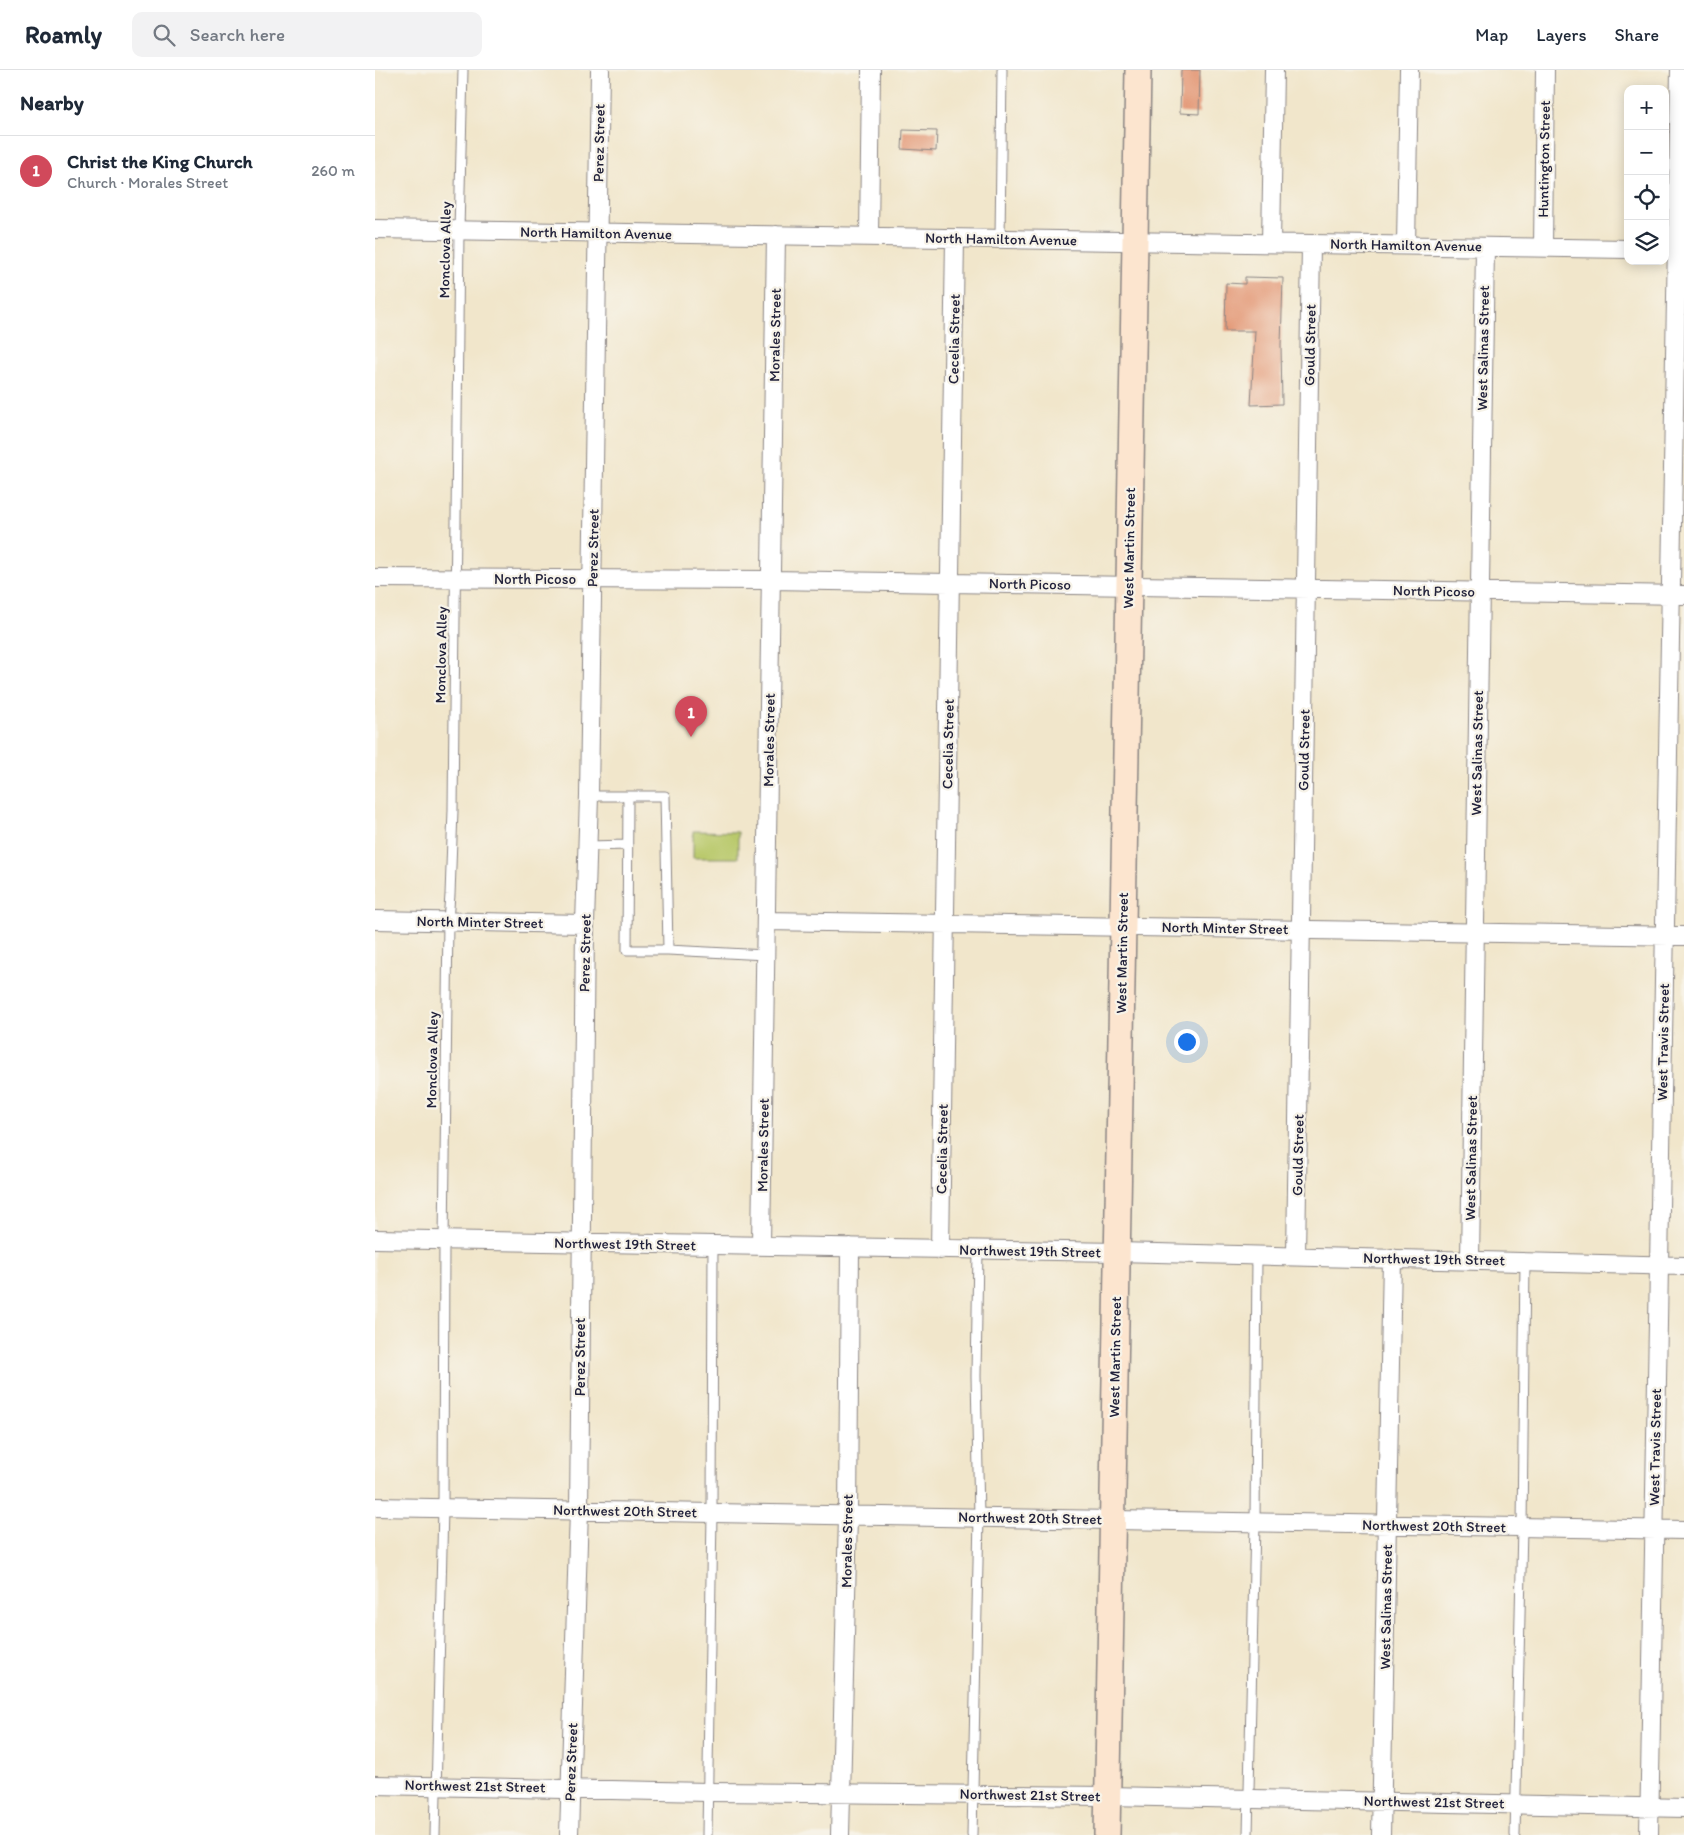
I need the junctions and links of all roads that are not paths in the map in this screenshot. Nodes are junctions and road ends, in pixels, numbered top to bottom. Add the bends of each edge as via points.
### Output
1 (463, 70) edge
2 (600, 70) edge
3 (871, 70) edge
4 (1002, 70) edge
5 (1138, 70) edge
6 (1274, 70) edge
7 (1409, 70) edge
8 (1545, 70) edge
9 (1679, 70) edge
10 (375, 229) edge
11 (459, 230) junction
12 (598, 233) junction
13 (776, 236) junction
14 (869, 237) junction
15 (955, 238) junction
16 (1000, 239) junction
17 (1135, 241) junction
18 (1271, 243) junction
19 (1311, 244) junction
20 (1406, 245) junction
21 (1485, 247) junction
22 (1543, 248) junction
23 (1624, 249) edge
24 (1675, 250) edge
25 (375, 578) edge
26 (456, 579) junction
27 (593, 579) junction
28 (771, 580) junction
29 (950, 583) junction
30 (1129, 586) junction
31 (1306, 589) junction
32 (1480, 592) junction
33 (1678, 594) edge
34 (589, 796) junction
35 (629, 796) junction
36 (628, 845) junction
37 (588, 846) junction
38 (375, 920) edge
39 (448, 921) junction
40 (766, 921) junction
41 (585, 924) junction
42 (945, 924) junction
43 (1123, 927) junction
44 (1301, 930) junction
45 (1475, 932) junction
46 (1665, 935) junction
47 (1684, 936) edge
48 (668, 950) junction
49 (766, 955) junction
50 (375, 1239) edge
51 (444, 1240) junction
52 (581, 1244) junction
53 (713, 1244) junction
54 (761, 1245) junction
55 (850, 1247) junction
56 (940, 1250) junction
57 (978, 1250) junction
58 (1117, 1252) junction
59 (1257, 1255) junction
60 (1296, 1256) junction
61 (1393, 1258) junction
62 (1470, 1260) junction
63 (1525, 1261) junction
64 (1659, 1265) junction
65 (1684, 1266) edge
66 (375, 1507) edge
67 (443, 1508) junction
68 (579, 1510) junction
69 (712, 1513) junction
70 (848, 1516) junction
71 (979, 1517) junction
72 (1112, 1519) junction
73 (1255, 1523) junction
74 (1387, 1526) junction
75 (1522, 1527) junction
76 (1654, 1529) junction
77 (1684, 1530) edge
78 (375, 1785) edge
79 (436, 1786) junction
80 (570, 1788) junction
81 (708, 1792) junction
82 (841, 1794) junction
83 (973, 1794) junction
84 (1107, 1796) junction
85 (1249, 1799) junction
86 (1382, 1802) junction
87 (1516, 1804) junction
88 (1649, 1808) junction
89 (1684, 1808) edge
90 (435, 1835) edge
91 (569, 1835) edge
92 (707, 1835) edge
93 (840, 1835) edge
94 (972, 1835) edge
95 (1107, 1835) edge
96 (1248, 1835) edge
97 (1381, 1835) edge
98 (1515, 1835) edge
99 (1649, 1835) edge

1 - 11 lane, Monclova Alley
2 - 12 street, Perez Street
3 - 14 street
4 - 16 lane
5 - 17 main road, West Martin Street
6 - 18 street
7 - 20 street
8 - 22 street, Huntington Street
9 - 24 street, West Travis Street
10 - 11 street, North Hamilton Avenue
11 - 12 street, North Hamilton Avenue
11 - 26 lane, Monclova Alley
12 - 13 street, North Hamilton Avenue
12 - 27 street, Perez Street
13 - 14 street, North Hamilton Avenue
13 - 28 street, Morales Street
14 - 15 street, North Hamilton Avenue
15 - 16 street, North Hamilton Avenue
15 - 29 street, Cecelia Street
16 - 17 street, North Hamilton Avenue
17 - 18 street, North Hamilton Avenue
17 - 30 main road, West Martin Street
18 - 19 street, North Hamilton Avenue
19 - 20 street, North Hamilton Avenue
19 - 31 street, Gould Street
20 - 21 street, North Hamilton Avenue
21 - 22 street, North Hamilton Avenue
21 - 32 street, West Salinas Street
22 - 23 street, North Hamilton Avenue
24 - 33 street, West Travis Street
25 - 26 street, North Picoso
26 - 27 street, North Picoso
26 - 39 lane, Monclova Alley
27 - 28 street, North Picoso
27 - 34 street, Perez Street
28 - 29 street, North Picoso
28 - 40 street, Morales Street
29 - 30 street, North Picoso
29 - 42 street, Cecelia Street
30 - 31 street, North Picoso
30 - 43 main road, West Martin Street
31 - 32 street, North Picoso
31 - 44 street, Gould Street
32 - 33 street, North Picoso
32 - 45 street, West Salinas Street
33 - 46 street, West Travis Street
34 - 35 lane
34 - 37 street, Perez Street
35 - 36 lane
35 - 48 lane via 665,796
36 - 37 lane
36 - 48 lane via 627,950
37 - 41 street, Perez Street
38 - 39 street, North Minter Street
39 - 41 street, North Minter Street
39 - 51 lane, Monclova Alley
40 - 42 street, North Minter Street
40 - 49 street, Morales Street
41 - 52 street, Perez Street
42 - 43 street, North Minter Street
42 - 56 street, Cecelia Street
43 - 44 street, North Minter Street
43 - 58 main road, West Martin Street
44 - 45 street, North Minter Street
44 - 60 street, Gould Street
45 - 46 street, North Minter Street
45 - 62 street, West Salinas Street
46 - 47 street, North Minter Street
46 - 64 street, West Travis Street
48 - 49 lane
49 - 54 street, Morales Street
50 - 51 street, Northwest 19th Street
51 - 52 street, Northwest 19th Street
51 - 67 lane, Monclova Alley
52 - 53 street, Northwest 19th Street
52 - 68 street, Perez Street
53 - 54 street, Northwest 19th Street
53 - 69 lane
54 - 55 street, Northwest 19th Street
55 - 56 street, Northwest 19th Street
55 - 70 street, Morales Street
56 - 57 street, Northwest 19th Street
57 - 58 street, Northwest 19th Street
57 - 71 lane
58 - 59 street, Northwest 19th Street
58 - 72 main road, West Martin Street
59 - 60 street, Northwest 19th Street
59 - 73 lane
60 - 61 street, Northwest 19th Street
61 - 62 street, Northwest 19th Street
61 - 74 street, West Salinas Street
62 - 63 street, Northwest 19th Street
63 - 64 street, Northwest 19th Street
63 - 75 lane
64 - 65 street, Northwest 19th Street
64 - 76 street, West Travis Street
66 - 67 street, Northwest 20th Street
67 - 68 street, Northwest 20th Street
67 - 79 lane, Monclova Alley
68 - 69 street, Northwest 20th Street
68 - 80 street, Perez Street
69 - 70 street, Northwest 20th Street
69 - 81 lane
70 - 71 street, Northwest 20th Street
70 - 82 street, Morales Street
71 - 72 street, Northwest 20th Street
71 - 83 lane
72 - 73 street, Northwest 20th Street
72 - 84 main road, West Martin Street
73 - 74 street, Northwest 20th Street
73 - 85 lane
74 - 75 street, Northwest 20th Street
74 - 86 street, West Salinas Street
75 - 76 street, Northwest 20th Street
75 - 87 lane
76 - 77 street, Northwest 20th Street
76 - 88 street, West Travis Street
78 - 79 street, Northwest 21st Street
79 - 80 street, Northwest 21st Street
79 - 90 lane, Monclova Alley
80 - 81 street, Northwest 21st Street
80 - 91 street, Perez Street
81 - 82 street, Northwest 21st Street
81 - 92 lane
82 - 83 street, Northwest 21st Street
82 - 93 street, Morales Street
83 - 84 street, Northwest 21st Street
83 - 94 lane
84 - 85 street, Northwest 21st Street
84 - 95 main road, West Martin Street
85 - 86 street, Northwest 21st Street
85 - 96 lane
86 - 87 street, Northwest 21st Street
86 - 97 street, West Salinas Street
87 - 88 street, Northwest 21st Street
87 - 98 lane
88 - 89 street, Northwest 21st Street
88 - 99 street, West Travis Street

